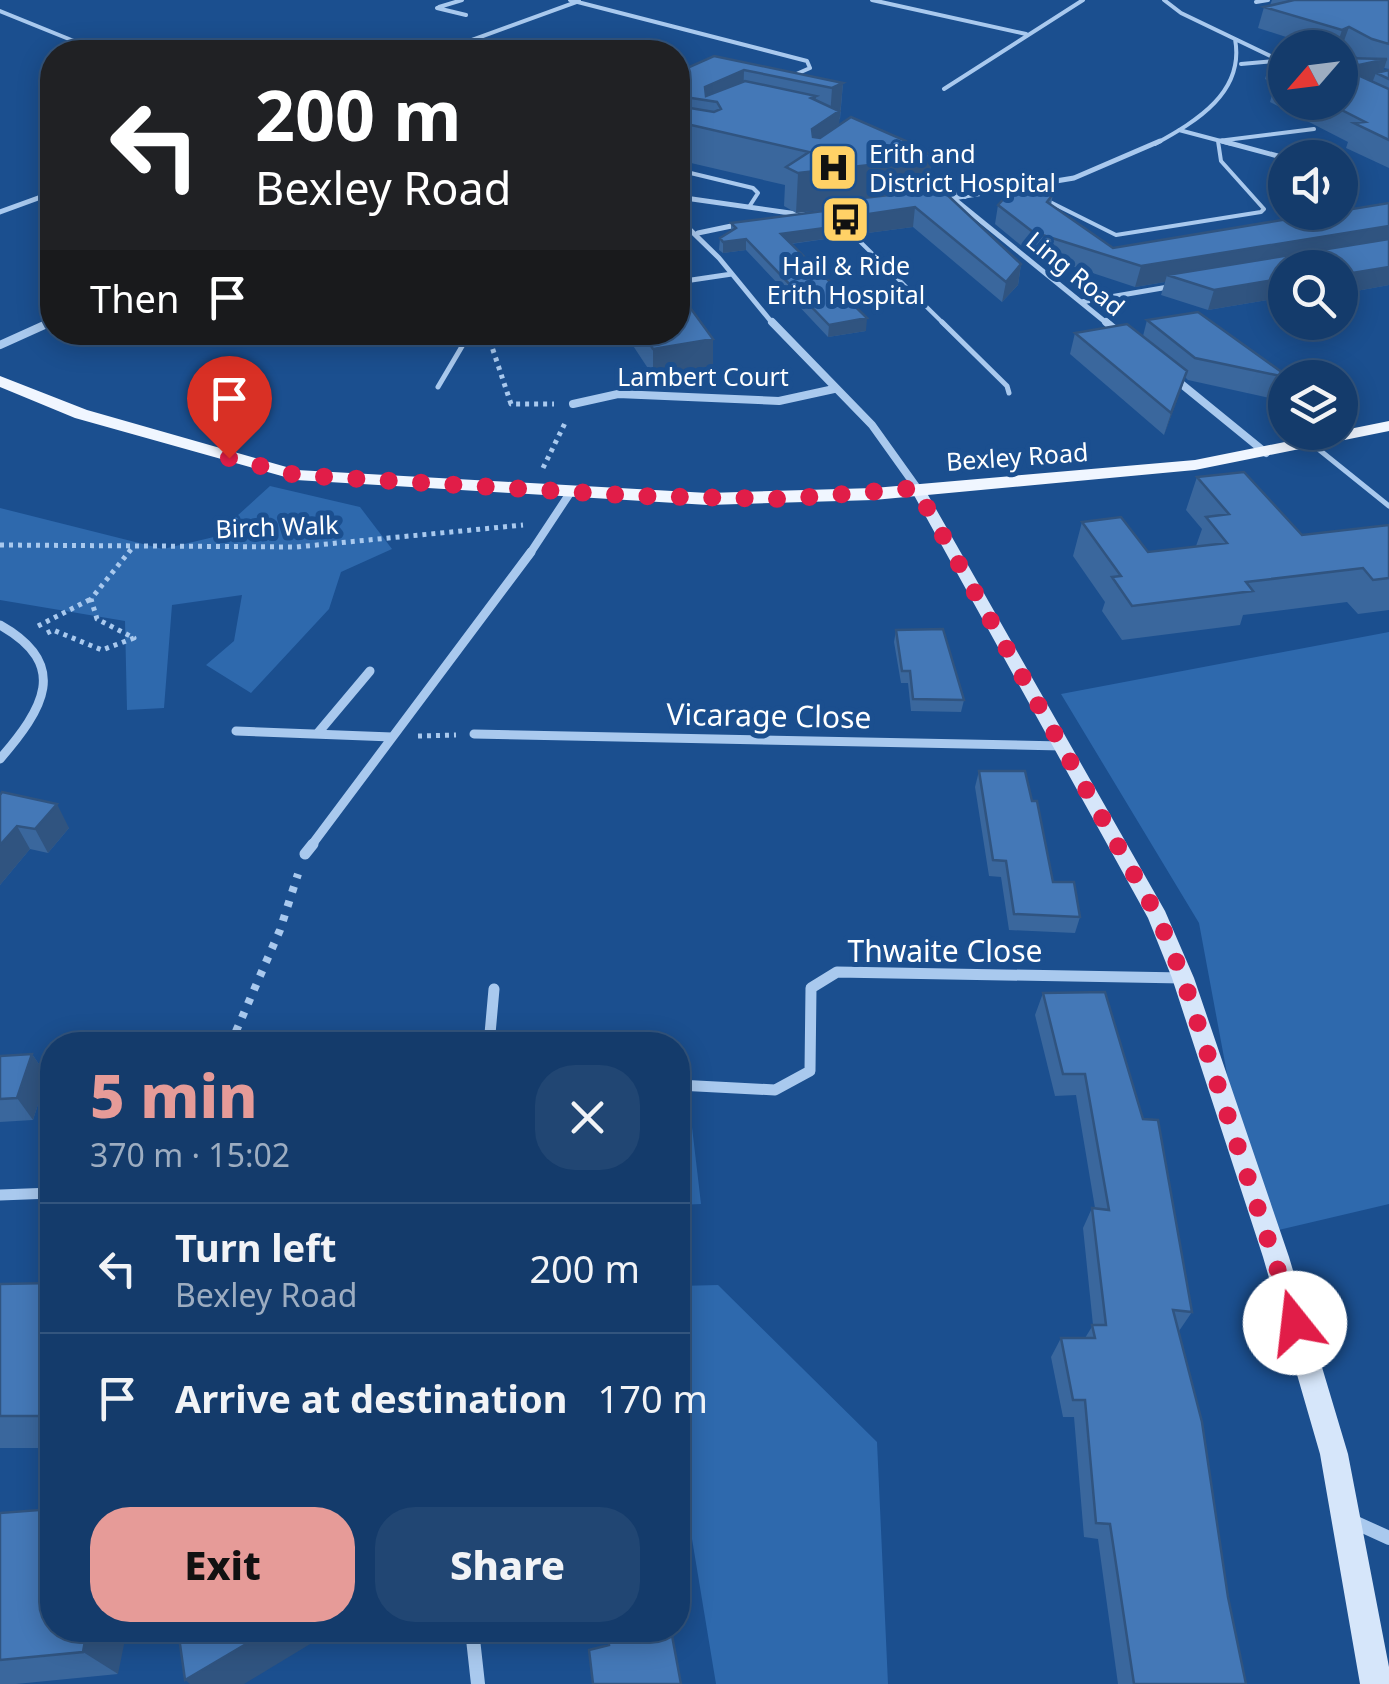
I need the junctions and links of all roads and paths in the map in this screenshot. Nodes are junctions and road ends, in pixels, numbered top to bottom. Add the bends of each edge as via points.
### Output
1 (462, 0) edge
2 (570, 0) edge
3 (872, 0) edge
4 (1083, 0) edge
5 (1164, 0) edge
6 (1268, 0) edge
7 (581, 1) edge
8 (1256, 2) edge
9 (0, 11) edge
10 (466, 15) dead end
11 (1027, 34) junction
12 (1235, 38) junction
13 (71, 40) edge
14 (472, 40) edge
15 (1268, 55) edge
16 (1268, 63) edge
17 (1242, 64) junction
18 (778, 82) edge
19 (944, 89) dead end
20 (1314, 129) dead end
21 (1178, 130) junction
22 (1218, 141) junction
23 (1268, 154) edge
24 (919, 172) edge
25 (690, 173) edge
26 (1024, 188) junction
27 (40, 197) edge
28 (965, 197) junction
29 (954, 199) junction
30 (690, 200) edge
31 (937, 201) edge
32 (750, 207) junction
33 (0, 212) edge
34 (830, 213) edge
35 (817, 214) edge
36 (804, 215) junction
37 (762, 220) edge
38 (747, 223) edge
39 (690, 227) edge
40 (698, 233) junction
41 (732, 274) junction
42 (690, 280) edge
43 (1176, 286) edge
44 (1081, 302) junction
45 (40, 327) edge
46 (1128, 340) edge
47 (0, 345) edge
48 (463, 345) edge
49 (491, 345) edge
50 (1158, 365) edge
51 (0, 381) edge
52 (438, 387) dead end
53 (834, 389) junction
54 (1010, 393) dead end
55 (574, 404) junction
56 (1389, 426) edge
57 (1358, 433) edge
58 (1284, 450) edge
59 (1319, 450) edge
60 (1266, 454) junction
61 (916, 488) junction
62 (528, 490) junction
63 (570, 493) junction
64 (1389, 506) edge
65 (554, 522) junction
66 (0, 545) edge
67 (133, 546) junction
68 (91, 599) junction
69 (0, 625) edge
70 (45, 634) dead end
71 (20, 635) junction
72 (370, 671) dead end
73 (236, 731) dead end
74 (318, 734) junction
75 (474, 734) joint
76 (392, 738) junction
77 (1062, 746) junction
78 (0, 759) edge
79 (305, 854) joint
80 (1183, 978) junction
81 (494, 989) dead end
82 (236, 1032) edge
83 (490, 1032) edge
84 (690, 1086) edge
85 (40, 1193) edge
86 (0, 1195) edge
87 (1346, 1518) junction
88 (1389, 1538) edge
89 (473, 1642) edge
90 (478, 1684) edge
91 (1376, 1684) edge

1 - 10 street via 437,8
2 - 7 street
3 - 11 street
4 - 11 street
5 - 12 street
6 - 8 lane
7 - 14 street
7 - 18 street via 806,60 810,68
9 - 13 street
11 - 19 street
12 - 15 street
12 - 17 street
16 - 17 street
17 - 21 street via 1218,101
20 - 22 lane
21 - 22 street
21 - 26 street via 1121,164
22 - 23 street
22 - 26 lane via 1221,161 1261,212 1116,235
24 - 28 lane
25 - 32 lane via 753,188 758,193
26 - 28 street
27 - 33 street
28 - 29 street
29 - 31 street
29 - 44 street, Ling Road
30 - 32 street
32 - 36 street
34 - 54 lane
35 - 36 street
36 - 37 street
38 - 40 street
39 - 40 street
40 - 41 street
41 - 42 street
41 - 53 street
43 - 44 street
44 - 46 street, Ling Road
45 - 47 street
48 - 52 lane
49 - 55 path via 511,404
50 - 60 street
51 - 62 main road, Bexley Road via 81,414 296,475
53 - 55 street, Lambert Court via 779,401 618,394
53 - 61 street via 902,461
55 - 62 path
56 - 57 main road, Bexley Road
58 - 60 main road, Bexley Road
59 - 64 lane
60 - 61 main road, Bexley Road
61 - 63 main road, Bexley Road via 785,499
61 - 77 street
62 - 63 main road, Bexley Road
63 - 65 street
65 - 67 path, Birch Walk via 296,547
65 - 76 street
66 - 67 path, Birch Walk
67 - 68 path
68 - 70 path via 97,619 134,638 102,652 53,630
68 - 71 path
69 - 71 street
71 - 78 street via 38,653 45,688 27,727
72 - 74 street
73 - 74 street
74 - 76 street
75 - 76 path
75 - 77 street, Vicarage Close
76 - 79 street
77 - 80 street via 1158,917
79 - 82 path
80 - 84 street, Thwaite Close via 836,972 811,988 810,1070 776,1090
80 - 87 street via 1276,1257
81 - 83 street
85 - 86 street
87 - 88 street
87 - 91 street
89 - 90 street

